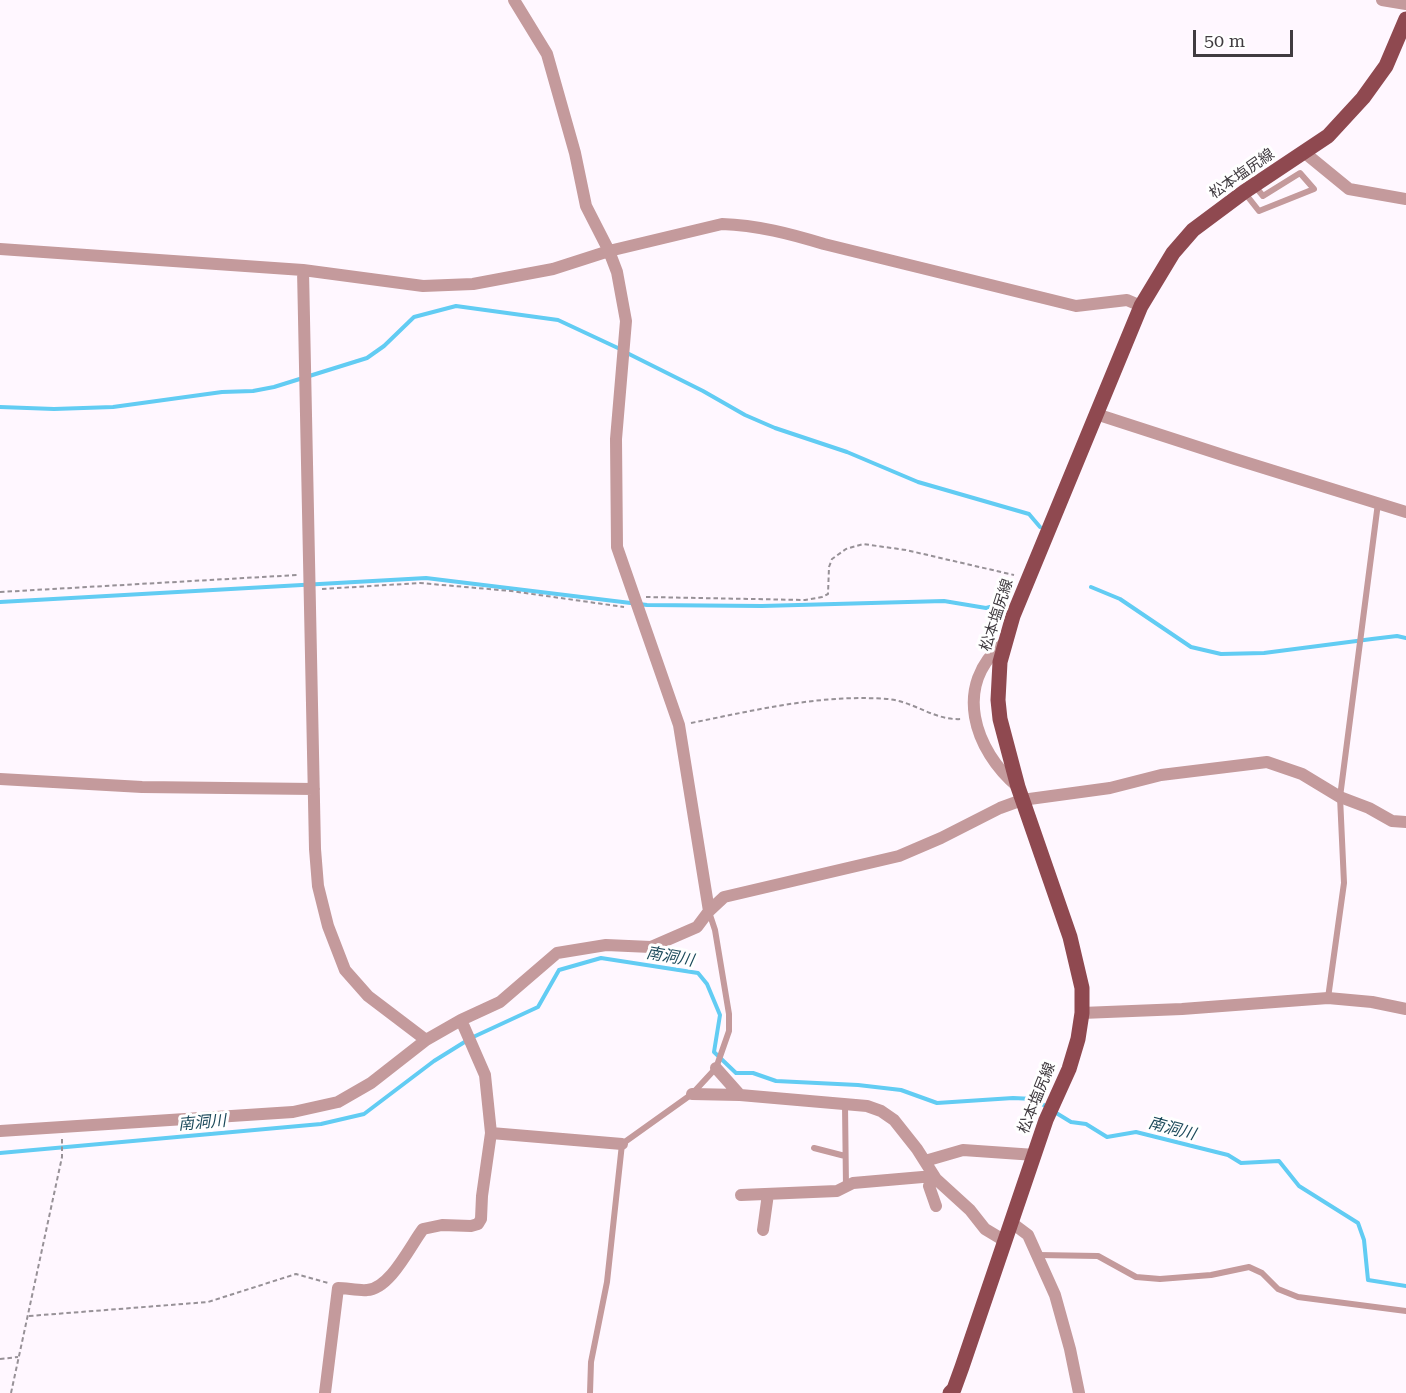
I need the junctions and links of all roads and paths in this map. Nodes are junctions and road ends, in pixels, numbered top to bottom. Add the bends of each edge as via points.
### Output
1 (514, 0) edge
2 (1382, 0) edge
3 (1406, 4) edge
4 (1406, 19) edge
5 (1305, 153) junction
6 (1249, 188) junction
7 (1406, 199) edge
8 (0, 249) edge
9 (609, 251) junction
10 (303, 270) junction
11 (1141, 306) junction
12 (1096, 414) junction
13 (1378, 503) junction
14 (1406, 512) edge
15 (310, 574) junction
16 (1028, 579) junction
17 (311, 590) junction
18 (0, 592) edge
19 (636, 603) junction
20 (1004, 643) junction
21 (975, 718) junction
22 (680, 725) junction
23 (0, 779) edge
24 (314, 789) junction
25 (1020, 794) junction
26 (1340, 797) junction
27 (1406, 822) edge
28 (709, 911) junction
29 (1328, 998) junction
30 (1406, 1009) edge
31 (1082, 1013) junction
32 (461, 1020) junction
33 (426, 1040) junction
34 (716, 1068) junction
35 (692, 1094) junction
36 (740, 1095) junction
37 (845, 1104) junction
38 (62, 1127) junction
39 (0, 1131) edge
40 (491, 1132) junction
41 (622, 1144) junction
42 (814, 1148) dead end
43 (1035, 1155) junction
44 (845, 1156) junction
45 (925, 1161) junction
46 (934, 1176) junction
47 (846, 1187) junction
48 (768, 1194) junction
49 (741, 1195) dead end
50 (936, 1206) dead end
51 (1012, 1223) junction
52 (763, 1230) dead end
53 (1005, 1242) junction
54 (1038, 1255) junction
55 (338, 1288) junction
56 (1406, 1311) edge
57 (29, 1316) junction
58 (18, 1358) junction
59 (0, 1359) edge
60 (11, 1393) edge
61 (325, 1393) edge
62 (590, 1393) edge
63 (950, 1393) edge
64 (1080, 1393) edge

1 - 9 street via 547,54 586,206
2 - 3 street
4 - 5 main road, 松本塩尻線 via 1386,66 1363,98 1328,136
5 - 6 main road, 松本塩尻線
5 - 7 street via 1349,189
6 - 6 lane via 1263,196 1300,173 1314,189 1259,211
6 - 11 main road, 松本塩尻線 via 1193,230 1173,253
8 - 10 street
9 - 10 street via 553,269 473,284 423,286
9 - 11 street via 722,224 738,225 798,236 1076,306 1128,300
9 - 19 street via 626,321 615,439 616,547
10 - 15 street
11 - 12 main road, 松本塩尻線
12 - 13 street
12 - 16 main road, 松本塩尻線
13 - 14 street
13 - 26 lane
15 - 17 street
15 - 18 path
16 - 19 path via 906,550 863,544 832,559 828,594 822,597
16 - 20 main road, 松本塩尻線
17 - 19 path via 420,583
17 - 24 street
19 - 22 street
20 - 21 street via 982,670 974,698
20 - 25 main road, 松本塩尻線 via 999,679 1000,719
21 - 22 path via 941,718 887,699 817,700
21 - 25 street via 985,747
22 - 28 street
23 - 24 street via 142,787
24 - 33 street via 318,886 345,970 368,996
25 - 26 street via 1110,788 1161,775 1268,762 1302,774
25 - 28 street via 1000,808 899,856 724,897
25 - 31 main road, 松本塩尻線 via 1070,937 1082,988
26 - 27 street via 1392,821
26 - 29 lane via 1344,883
28 - 32 street via 697,927 651,947 606,945 557,953 500,1002
28 - 34 lane via 729,1014 729,1030
29 - 30 street
29 - 31 street
31 - 43 main road, 松本塩尻線 via 1069,1069
32 - 33 street
32 - 40 street via 485,1075
33 - 38 street via 371,1083 338,1102 293,1112
34 - 35 lane
34 - 36 street
35 - 36 street
35 - 41 lane
36 - 37 street
37 - 44 lane
37 - 45 street via 867,1106 894,1120
38 - 39 street
38 - 57 path via 62,1157
40 - 41 street
40 - 55 street via 478,1224 423,1229 392,1275 380,1284 368,1291
41 - 62 lane
42 - 44 lane
43 - 45 street via 963,1150
43 - 51 main road, 松本塩尻線
44 - 47 lane
45 - 46 street
46 - 47 street via 853,1183
46 - 50 street via 930,1186
46 - 53 street via 985,1229
47 - 48 street via 837,1191
48 - 49 street
48 - 52 street
51 - 53 main road, 松本塩尻線
51 - 54 street via 1028,1235
53 - 63 main road, 松本塩尻線
54 - 56 lane via 1098,1256 1136,1277 1160,1279 1249,1268 1262,1273 1278,1289 1298,1297
54 - 64 street via 1054,1295
55 - 57 path via 296,1274 208,1302
55 - 61 street
57 - 58 path
58 - 59 path
58 - 60 path

